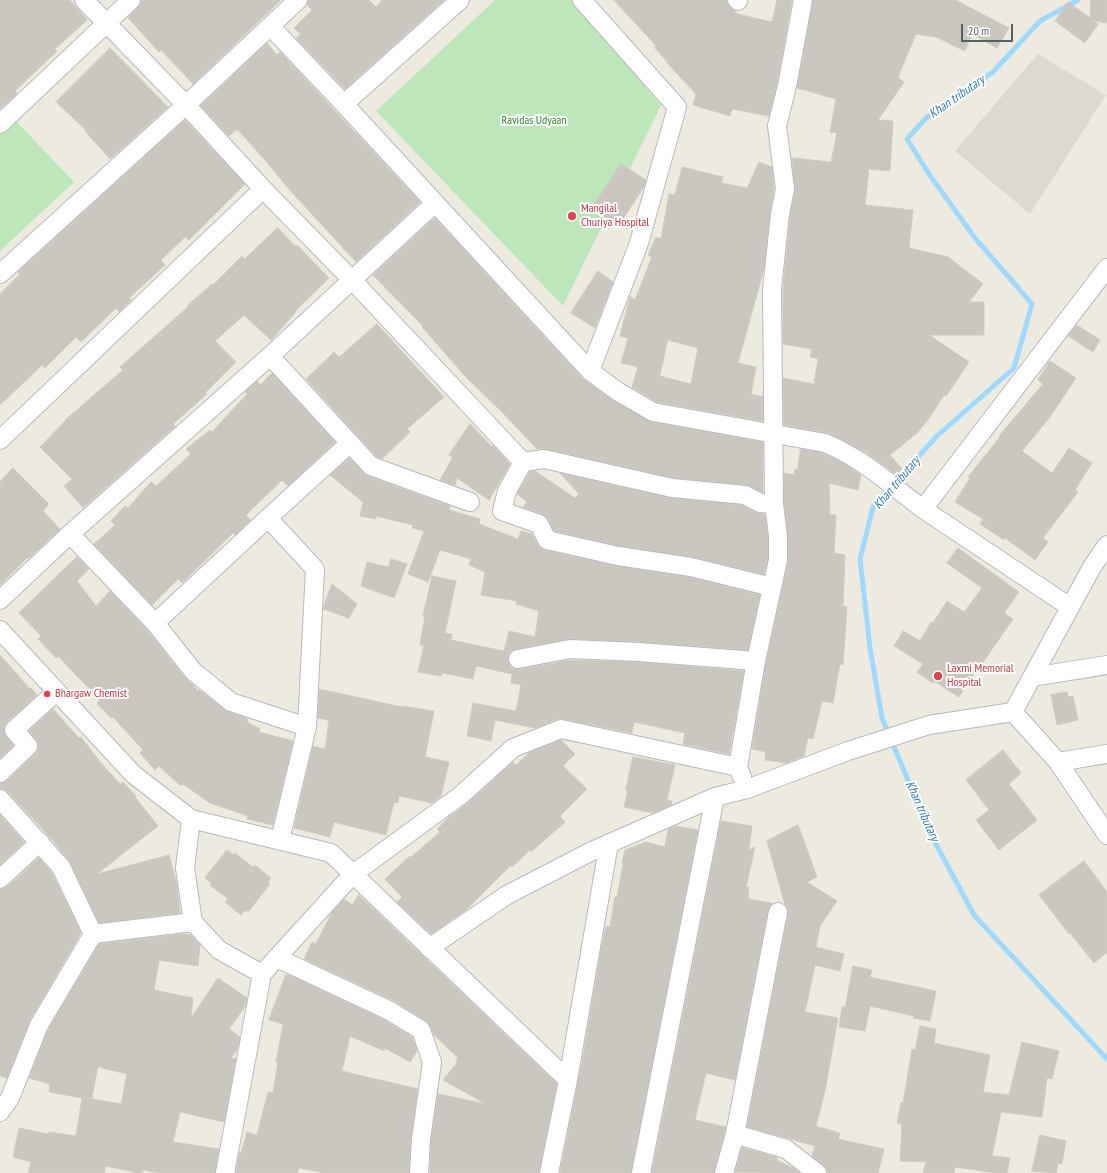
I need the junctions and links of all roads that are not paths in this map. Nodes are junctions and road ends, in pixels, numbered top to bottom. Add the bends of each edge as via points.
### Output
1 (84, 0) edge
2 (131, 0) edge
3 (298, 0) edge
4 (460, 0) edge
5 (582, 0) edge
6 (803, 0) edge
7 (106, 24) junction
8 (270, 26) junction
9 (344, 104) junction
10 (186, 105) junction
11 (0, 124) edge
12 (263, 189) junction
13 (435, 203) junction
14 (1107, 268) edge
15 (0, 274) edge
16 (353, 280) junction
17 (270, 356) junction
18 (590, 371) junction
19 (773, 433) junction
20 (0, 440) edge
21 (350, 443) junction
22 (523, 462) junction
23 (470, 502) dead end
24 (774, 504) junction
25 (918, 505) junction
26 (268, 518) junction
27 (70, 534) junction
28 (1107, 545) edge
29 (772, 587) junction
30 (0, 600) edge
31 (1070, 607) junction
32 (155, 623) junction
33 (0, 630) edge
34 (518, 659) dead end
35 (756, 661) junction
36 (1107, 665) edge
37 (1032, 677) junction
38 (56, 692) junction
39 (1013, 712) junction
40 (307, 727) junction
41 (1107, 754) edge
42 (1058, 762) junction
43 (738, 767) junction
44 (0, 773) edge
45 (747, 789) junction
46 (715, 797) junction
47 (0, 799) edge
48 (191, 819) junction
49 (1107, 834) edge
50 (280, 840) junction
51 (40, 842) junction
52 (609, 843) junction
53 (354, 874) junction
54 (0, 879) edge
55 (778, 912) dead end
56 (193, 922) junction
57 (93, 934) junction
58 (429, 948) junction
59 (277, 958) junction
60 (262, 974) junction
61 (568, 1080) junction
62 (0, 1112) edge
63 (735, 1134) junction
64 (225, 1173) edge
65 (419, 1173) edge
66 (549, 1173) edge
67 (641, 1173) edge
68 (724, 1173) edge
69 (817, 1173) edge

1 - 7 street
2 - 7 street
3 - 8 street
4 - 9 street
5 - 18 street via 677,107 639,242
6 - 19 street via 777,126 785,189 772,289
7 - 10 street
7 - 11 street
8 - 9 street
8 - 10 street
9 - 13 street
10 - 12 street
10 - 15 street
12 - 16 street
12 - 20 street
13 - 16 street
13 - 18 street
14 - 25 street
16 - 17 street
16 - 22 street
17 - 21 street
17 - 27 street
18 - 19 street via 617,391 653,412
19 - 24 street
19 - 25 street via 825,442 838,448
21 - 23 street via 371,466
21 - 26 street
22 - 24 street via 544,459 672,488 745,495 760,503
22 - 29 street via 507,491 502,511 539,524 546,540 618,556 691,567
24 - 29 street via 778,560
25 - 31 street
26 - 32 street
26 - 40 street via 315,569
27 - 30 street
27 - 32 street
28 - 31 street
29 - 35 street
31 - 37 street
32 - 40 street via 193,671 231,702
33 - 38 street
34 - 35 street via 570,649
35 - 43 street
36 - 37 street
37 - 39 street
38 - 44 street via 14,730 28,746
38 - 48 street via 133,774
39 - 42 street
39 - 45 street via 929,725 848,751
40 - 50 street
41 - 42 street
42 - 49 street
43 - 45 street
43 - 53 street via 561,729 513,748 461,795
45 - 46 street
46 - 52 street
46 - 67 street
47 - 51 street
48 - 50 street
48 - 56 street via 185,868
50 - 53 street via 331,853
51 - 54 street
51 - 57 street via 61,867
52 - 58 street via 507,895
52 - 61 street
53 - 58 street
53 - 59 street
55 - 63 street
56 - 57 street
56 - 60 street via 219,950
57 - 62 street via 39,1025 10,1098
58 - 61 street
59 - 60 street
59 - 65 street via 390,1011 421,1030 432,1062
60 - 64 street
61 - 66 street
63 - 68 street
63 - 69 street via 786,1149

